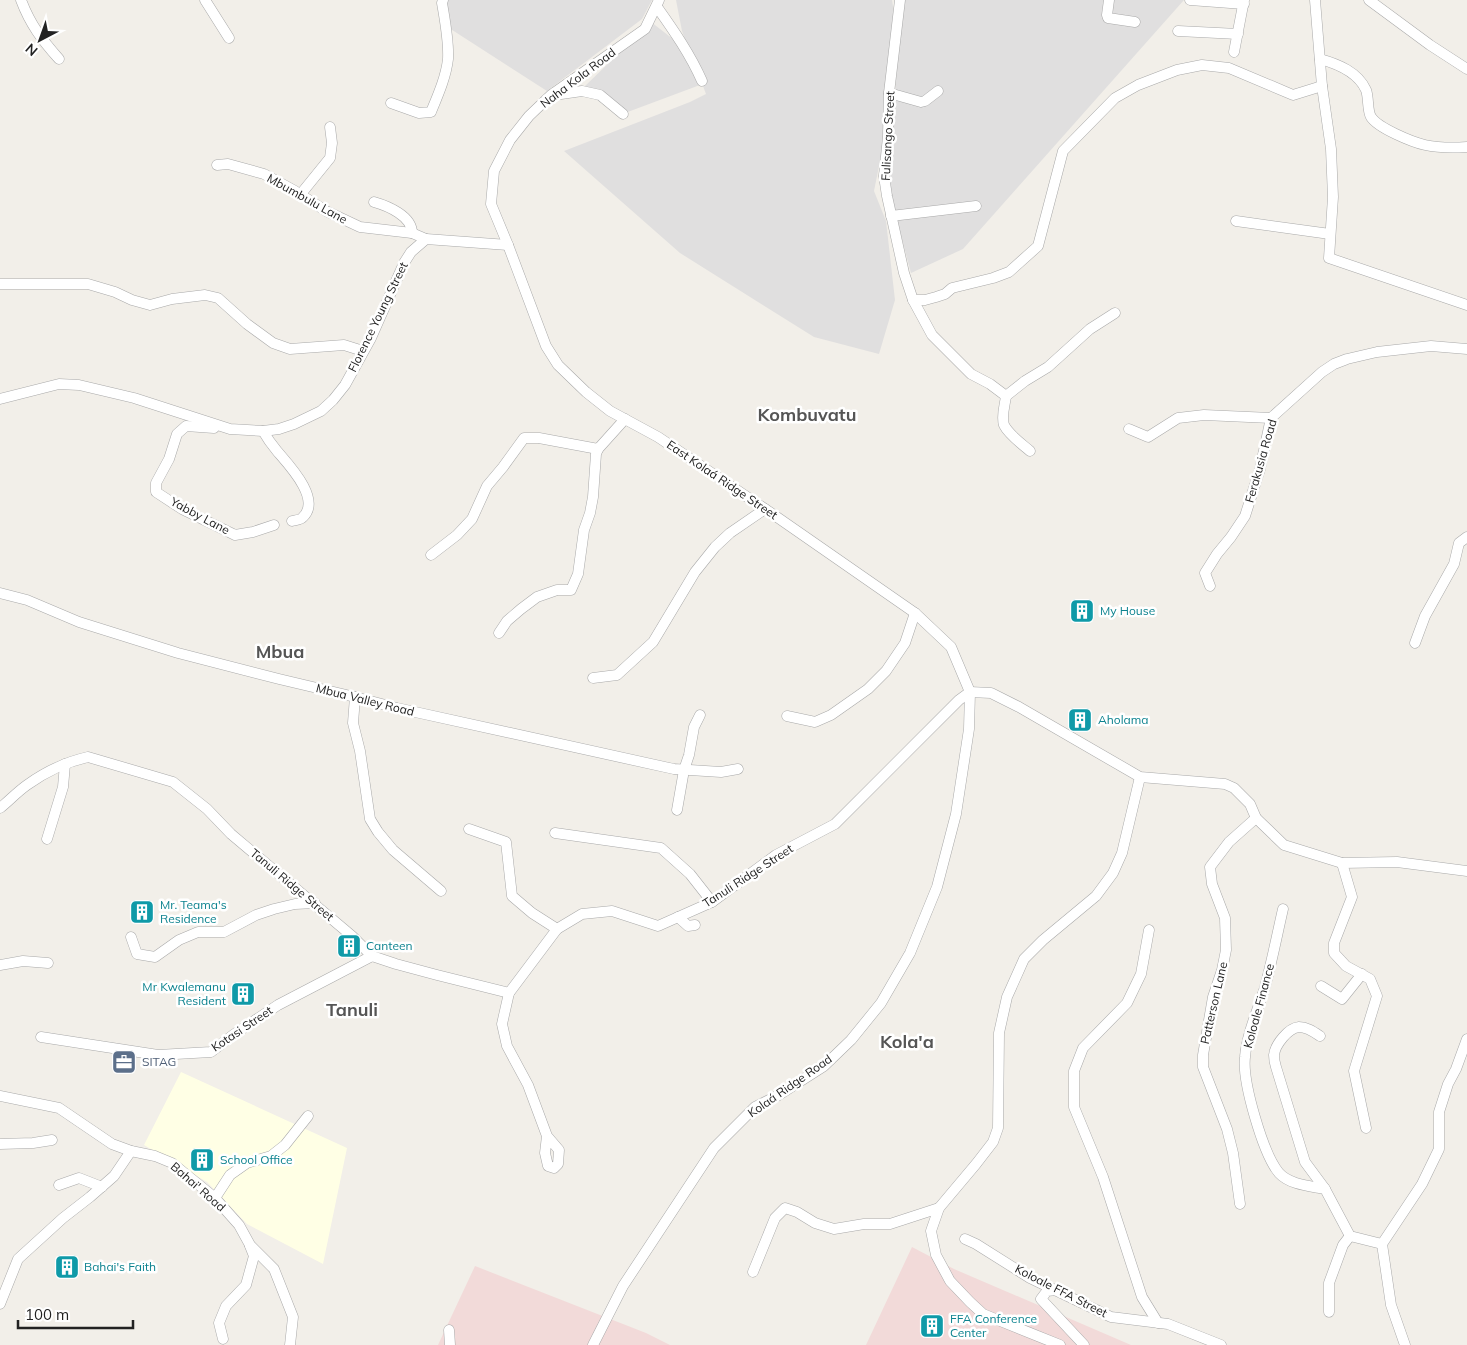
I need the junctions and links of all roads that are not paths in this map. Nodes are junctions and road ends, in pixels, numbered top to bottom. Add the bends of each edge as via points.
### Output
1 (21, 0) edge
2 (205, 0) edge
3 (443, 0) edge
4 (900, 0) edge
5 (1109, 0) edge
6 (1190, 0) edge
7 (1315, 0) edge
8 (1369, 0) edge
9 (1244, 2) edge
10 (658, 4) edge
11 (1135, 22) dead end
12 (1178, 31) dead end
13 (1238, 34) junction
14 (229, 38) dead end
15 (1234, 52) dead end
16 (59, 59) dead end
17 (1320, 60) junction
18 (1467, 69) edge
19 (702, 81) dead end
20 (1322, 86) junction
21 (938, 91) dead end
22 (889, 93) junction
23 (551, 95) junction
24 (391, 103) dead end
25 (623, 114) dead end
26 (330, 127) dead end
27 (1467, 147) edge
28 (218, 165) dead end
29 (300, 195) junction
30 (374, 202) dead end
31 (976, 206) dead end
32 (891, 216) junction
33 (1236, 221) dead end
34 (412, 233) junction
35 (1330, 234) junction
36 (426, 239) junction
37 (508, 244) junction
38 (0, 284) edge
39 (913, 300) junction
40 (1467, 305) edge
41 (1115, 313) dead end
42 (1467, 348) edge
43 (364, 351) junction
44 (1006, 396) junction
45 (0, 399) edge
46 (1271, 418) junction
47 (625, 419) junction
48 (230, 429) junction
49 (1129, 429) dead end
50 (263, 432) junction
51 (598, 450) junction
52 (1030, 451) dead end
53 (765, 509) junction
54 (292, 522) dead end
55 (274, 525) dead end
56 (1467, 537) edge
57 (431, 555) dead end
58 (1210, 586) dead end
59 (0, 593) edge
60 (915, 613) junction
61 (499, 633) dead end
62 (1415, 643) dead end
63 (593, 678) dead end
64 (970, 692) junction
65 (355, 697) junction
66 (700, 715) dead end
67 (787, 716) dead end
68 (65, 764) junction
69 (738, 769) dead end
70 (684, 770) junction
71 (1140, 777) junction
72 (0, 808) edge
73 (677, 810) dead end
74 (1256, 818) junction
75 (468, 829) dead end
76 (555, 833) dead end
77 (47, 839) dead end
78 (1342, 863) junction
79 (1467, 871) edge
80 (440, 891) dead end
81 (712, 902) junction
82 (315, 903) junction
83 (1283, 909) dead end
84 (678, 917) junction
85 (695, 925) dead end
86 (557, 929) junction
87 (1149, 930) dead end
88 (130, 936) dead end
89 (372, 956) junction
90 (48, 963) dead end
91 (0, 965) edge
92 (1362, 974) junction
93 (1321, 986) dead end
94 (509, 993) junction
95 (1320, 1036) dead end
96 (41, 1037) dead end
97 (1467, 1039) edge
98 (1467, 1068) edge
99 (1456, 1069) junction
100 (0, 1096) edge
101 (308, 1116) dead end
102 (1366, 1128) dead end
103 (548, 1136) dead end
104 (52, 1140) dead end
105 (0, 1144) edge
106 (131, 1151) junction
107 (59, 1185) dead end
108 (102, 1187) junction
109 (1325, 1189) junction
110 (214, 1198) junction
111 (1240, 1204) dead end
112 (938, 1208) junction
113 (1350, 1236) junction
114 (965, 1239) dead end
115 (1382, 1244) junction
116 (250, 1245) junction
117 (753, 1272) dead end
118 (1056, 1290) junction
119 (0, 1304) edge
120 (1329, 1312) dead end
121 (1158, 1323) junction
122 (449, 1330) dead end
123 (223, 1339) dead end
124 (290, 1345) edge
125 (450, 1345) edge
126 (593, 1345) edge
127 (1060, 1345) edge
128 (1084, 1345) edge
129 (1221, 1345) edge
130 (1406, 1345) edge

1 - 16 street via 41,39
2 - 14 street
3 - 24 street via 448,57 431,112 419,113
4 - 22 street, Fulisango Street
5 - 11 street via 1108,18
6 - 9 street
7 - 17 street
8 - 18 street
9 - 13 street
10 - 19 street
10 - 23 street, Naha Kola Road via 646,29
12 - 13 street
13 - 15 street
17 - 20 street
17 - 27 street via 1334,63 1355,75 1366,91 1371,116 1386,129 1424,145
20 - 35 street via 1331,149 1333,197
20 - 39 street via 1294,95 1229,68 1202,65 1177,70 1138,85 1115,98 1063,151 1038,246 1010,272 952,288 936,297
21 - 22 street via 921,102
22 - 32 street, Fulisango Street via 884,176
23 - 25 street via 582,90 600,94
23 - 37 street, Naha Kola Road via 510,140 494,170 491,204
26 - 29 street via 330,158
28 - 29 street, Mbumbulu Lane via 228,164 264,174
29 - 34 street, Mbumbulu Lane via 360,228
30 - 34 street via 402,215
31 - 32 street
32 - 39 street, Fulisango Street
33 - 35 street
34 - 36 street, Mbumbulu Lane
35 - 40 street via 1329,258
36 - 37 street
36 - 43 street, Florence Young Street via 411,252 404,264
37 - 47 street, East Kolaá Ridge Street via 546,346 558,365 610,412
38 - 43 street via 88,284 150,305 204,295 218,298 273,343 290,349 344,345
39 - 44 street, Fulisango Street via 932,335 951,355 971,374
41 - 44 street
42 - 46 street, Ferakusia Road via 1431,346 1347,359 1322,372
43 - 50 street, Florence Young Street via 345,385 321,411 294,424
44 - 52 street via 1004,424
45 - 48 street, Florence Young Street via 59,384 79,385 134,398
46 - 49 street via 1204,415 1178,418 1148,437
46 - 58 street, Ferakusia Road via 1245,516 1205,573
47 - 51 street
47 - 53 street, East Kolaá Ridge Street via 658,437
48 - 50 street, Florence Young Street
48 - 55 street, Yabby Lane via 186,426 177,434 156,483 156,492 182,509 235,535
50 - 54 street via 302,482 307,496 308,509 302,518
51 - 57 street via 540,438 524,438 487,486 472,520
51 - 61 street via 590,513 584,530 578,574 571,590 557,590 537,597 507,621
53 - 60 street, East Kolaá Ridge Street
53 - 63 street via 715,547 654,642 617,675
56 - 62 street via 1459,543 1454,564 1425,616
59 - 65 street, Mbua Valley Road via 178,653
60 - 64 street, East Kolaá Ridge Street via 951,647
60 - 67 street via 905,643 886,671 868,689 831,715 815,722
64 - 71 street via 990,693 1012,703
64 - 81 street, Tanuli Ridge Street via 835,824 776,855
64 - 126 street, Kolaá Ridge Road via 969,730 956,814 937,887 910,953 881,1003 824,1066 755,1107 714,1148 622,1286
65 - 70 street, Mbua Valley Road
65 - 80 street via 353,723 370,819 393,850
66 - 70 street
68 - 72 street, Tanuli Ridge Street via 26,785
68 - 77 street via 63,788
68 - 82 street, Tanuli Ridge Street via 88,757 173,782
69 - 70 street, Mbua Valley Road via 721,772
70 - 73 street
71 - 74 street via 1225,784 1250,804
71 - 112 street via 1122,852 1113,874 1096,896 1024,959 1007,997 999,1033 998,1128 993,1142
74 - 78 street via 1284,845
74 - 111 street, Patterson Lane via 1228,842 1210,867 1212,884 1225,918 1226,950 1213,997 1203,1067 1233,1152
75 - 86 street via 506,842 512,896
76 - 81 street via 661,848 690,874
78 - 79 street via 1397,862
78 - 92 street via 1352,897 1334,943 1334,953 1346,966
81 - 84 street, Tanuli Ridge Street
82 - 88 street via 295,904 256,915 224,932 198,932 179,940 155,957 137,954
82 - 89 street, Tanuli Ridge Street
83 - 109 street, Koloale Finance via 1244,1058 1246,1079 1261,1135 1279,1173 1293,1183
84 - 85 street via 688,926
84 - 86 street, Tanuli Ridge Street via 658,926 612,911 582,914
86 - 94 street, Tanuli Ridge Street
87 - 121 street via 1141,974 1127,1003 1083,1048 1074,1072 1074,1106 1103,1177 1142,1297
89 - 94 street, Tanuli Ridge Street
89 - 96 street, Kotasi Street via 278,1005 211,1052 158,1055
90 - 91 street via 24,961
92 - 93 street via 1342,1000
92 - 102 street via 1370,979 1377,996 1354,1071
94 - 103 street via 502,1024 507,1046 528,1085
95 - 109 street via 1308,1029 1293,1028 1281,1040 1274,1055 1305,1162
97 - 99 street
98 - 99 street
99 - 115 street via 1439,1112 1438,1149 1422,1184
100 - 106 street, Bahai' Road via 60,1108 107,1141
101 - 110 street via 285,1146 271,1156 247,1163 230,1175
104 - 105 street
106 - 108 street
106 - 110 street, Bahai' Road via 172,1163
107 - 108 street via 78,1178
108 - 119 street via 62,1218 18,1260
109 - 113 street
110 - 116 street, Bahai' Road via 239,1225
112 - 117 street via 890,1224 834,1229 785,1208 775,1218
112 - 127 street via 931,1231 936,1254 950,1281 983,1314
113 - 115 street
113 - 120 street via 1343,1244 1329,1283
114 - 118 street, Koloale FFA Street
115 - 130 street via 1391,1304
116 - 123 street via 254,1256 246,1285 226,1306 219,1323
116 - 124 street, Bahai' Road via 274,1268 293,1317
118 - 121 street, Koloale FFA Street via 1111,1317
118 - 128 street via 1047,1291 1041,1299
121 - 129 street, Koloale FFA Street
122 - 125 street

